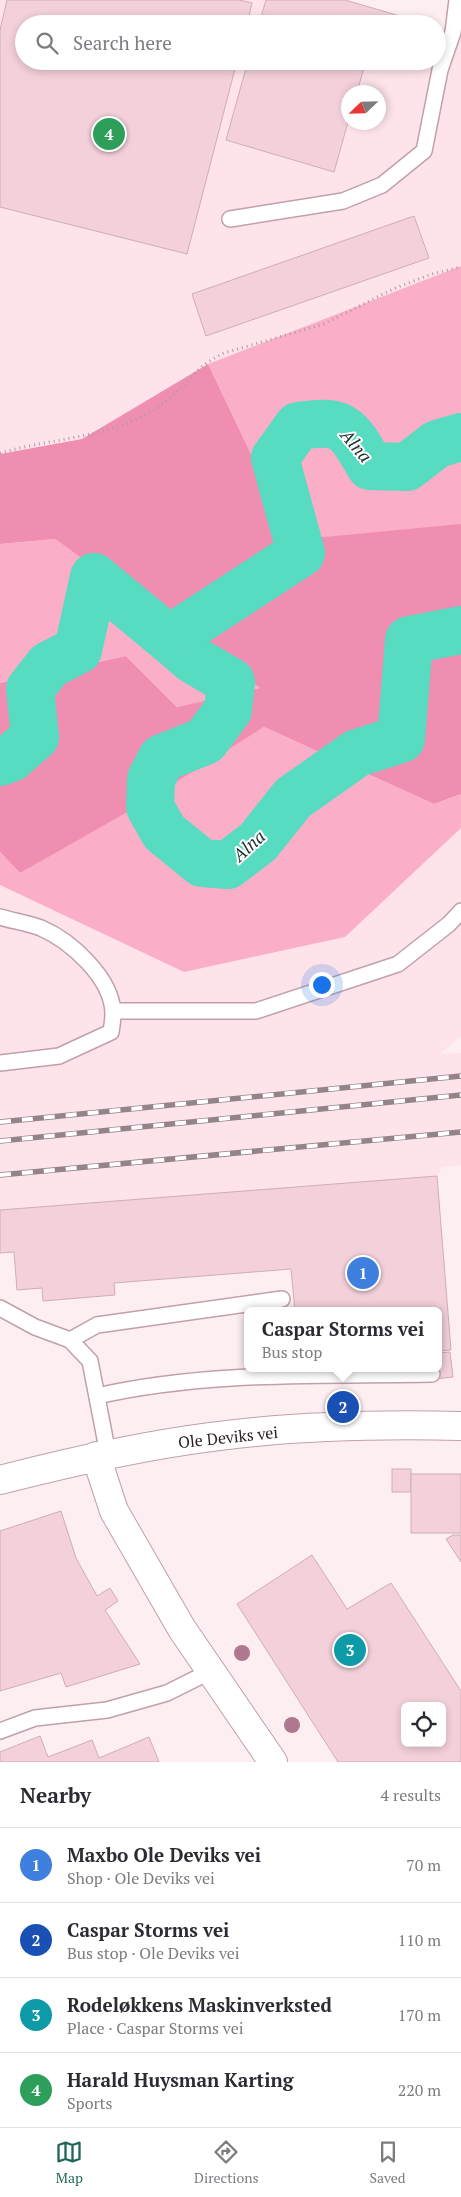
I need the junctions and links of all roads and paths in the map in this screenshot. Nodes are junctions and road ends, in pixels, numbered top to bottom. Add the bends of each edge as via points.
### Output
1 (457, 0) edge
2 (446, 52) edge
3 (440, 70) edge
4 (230, 219) dead end
5 (461, 268) edge
6 (0, 453) edge
7 (461, 911) edge
8 (0, 917) edge
9 (113, 1011) junction
10 (0, 1063) edge
11 (282, 1299) dead end
12 (0, 1308) edge
13 (70, 1340) junction
14 (432, 1374) dead end
15 (97, 1396) junction
16 (461, 1426) edge
17 (102, 1455) junction
18 (0, 1480) edge
19 (209, 1672) junction
20 (0, 1731) edge
21 (272, 1762) edge

1 - 2 lane via 453,32
3 - 4 lane via 424,151 382,184 342,201
5 - 6 path via 393,288 324,324 224,353 196,371 171,400 147,415 114,428
7 - 9 lane via 398,964 256,1011
8 - 9 lane via 42,928 70,947 92,966 107,991
9 - 10 lane via 111,1032 59,1056
11 - 13 lane via 97,1325
12 - 13 lane via 35,1327
13 - 15 lane via 90,1361
14 - 15 lane via 261,1376 141,1386
15 - 17 lane
16 - 17 street, Ole Deviks vei via 355,1426 213,1436
17 - 18 street, Ole Deviks vei
17 - 19 street via 114,1511
19 - 20 lane via 167,1693 107,1710 35,1718
19 - 21 street

